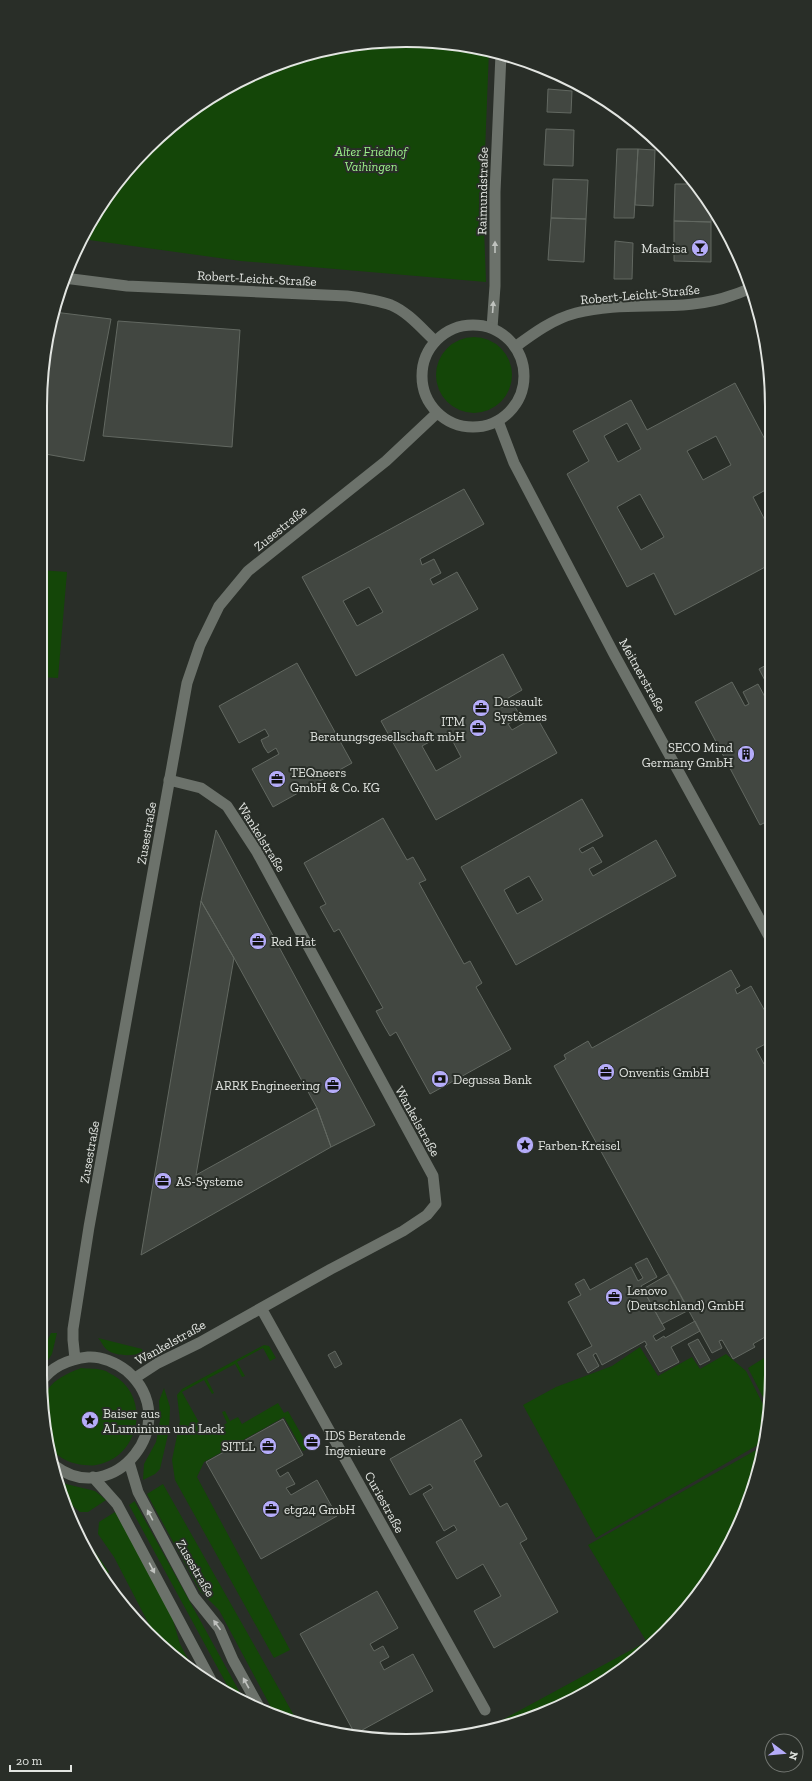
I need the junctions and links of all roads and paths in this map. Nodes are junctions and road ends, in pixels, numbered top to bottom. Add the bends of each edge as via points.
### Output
1 (501, 60) edge
2 (70, 279) edge
3 (746, 290) edge
4 (492, 328) junction
5 (435, 341) junction
6 (515, 347) junction
7 (437, 413) junction
8 (498, 421) junction
9 (169, 780) junction
10 (765, 929) edge
11 (261, 1308) junction
12 (75, 1359) junction
13 (47, 1376) edge
14 (135, 1378) junction
15 (129, 1462) junction
16 (59, 1468) edge
17 (93, 1477) junction
18 (207, 1673) edge
19 (256, 1701) edge
20 (485, 1710) dead end

4 -> 1 street, Raimundstraße
2 - 5 street, Robert-Leicht-Straße via 127,286 347,296 375,300 409,316
3 - 6 street, Robert-Leicht-Straße via 720,300 689,306 606,308 577,313 556,320
4 - 5 street via 477,324 462,326 448,331
4 - 6 street via 505,335
5 - 7 street via 423,364 422,377 424,390
6 - 8 street via 522,359 523,388 510,412
7 - 8 street via 450,422 466,427
7 - 9 street, Zusestraße via 386,461 248,571 219,606 200,645 187,682
8 - 10 street, Meitnerstraße via 518,470
9 - 11 street, Wankelstraße via 201,788 227,806 240,824 433,1176 436,1204 427,1215 403,1231
9 - 12 street, Zusestraße via 89,1227 73,1329
11 - 14 street, Wankelstraße
11 - 20 street, Curiestraße
12 - 13 street via 58,1366
12 - 14 street via 92,1357 108,1360
14 - 15 street via 144,1394 149,1412 148,1430 141,1448
15 - 17 street via 112,1473
19 -> 15 street, Zusestraße via 219,1628 194,1598 138,1492
16 - 17 street via 76,1476
17 -> 18 street via 118,1504

